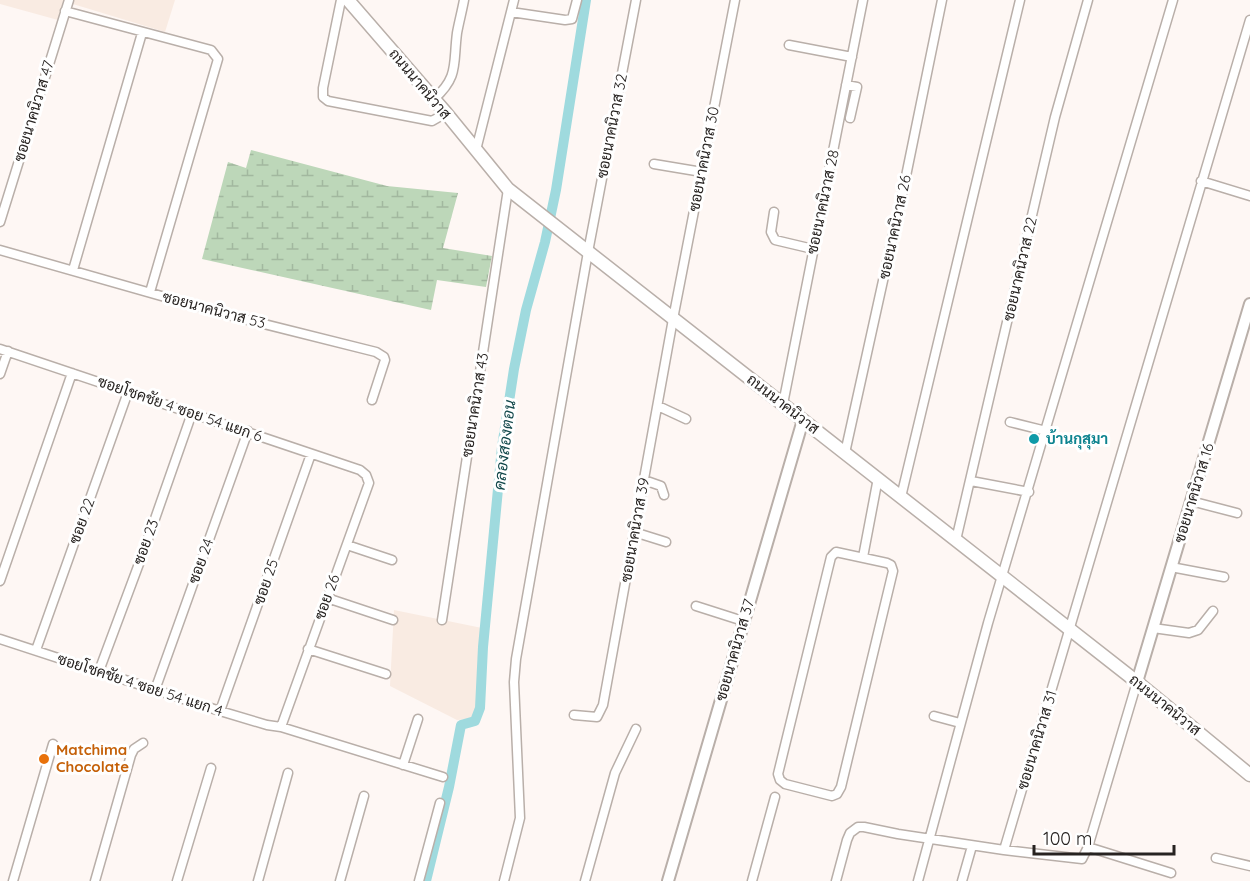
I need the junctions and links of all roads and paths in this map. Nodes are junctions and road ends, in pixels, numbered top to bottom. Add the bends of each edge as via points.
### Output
1 (69, 0) edge
2 (341, 0) edge
3 (348, 0) edge
4 (464, 0) edge
5 (514, 0) edge
6 (577, 0) edge
7 (636, 0) edge
8 (735, 0) edge
9 (863, 0) edge
10 (942, 0) edge
11 (1020, 0) edge
12 (1088, 0) edge
13 (1173, 0) edge
14 (65, 11) junction
15 (511, 12) junction
16 (1250, 20) edge
17 (142, 33) junction
18 (789, 45) dead end
19 (852, 57) junction
20 (846, 85) junction
21 (434, 99) junction
22 (446, 113) junction
23 (850, 118) dead end
24 (476, 150) junction
25 (654, 164) dead end
26 (702, 172) junction
27 (1201, 181) junction
28 (508, 189) junction
29 (1250, 196) edge
30 (774, 212) dead end
31 (0, 222) edge
32 (813, 249) junction
33 (0, 250) edge
34 (588, 252) junction
35 (73, 270) junction
36 (150, 292) junction
37 (1250, 304) edge
38 (673, 319) junction
39 (4, 350) edge
40 (72, 373) junction
41 (0, 374) edge
42 (128, 392) junction
43 (372, 400) dead end
44 (783, 404) junction
45 (658, 406) junction
46 (192, 412) junction
47 (686, 419) dead end
48 (803, 420) junction
49 (1010, 422) dead end
50 (248, 431) junction
51 (1046, 431) junction
52 (845, 453) junction
53 (311, 454) junction
54 (360, 470) joint
55 (878, 478) junction
56 (644, 480) junction
57 (971, 481) junction
58 (1029, 492) junction
59 (664, 495) dead end
60 (901, 497) junction
61 (1191, 501) junction
62 (1237, 513) dead end
63 (634, 532) junction
64 (956, 540) junction
65 (666, 542) dead end
66 (347, 545) junction
67 (863, 556) junction
68 (392, 560) dead end
69 (1172, 567) junction
70 (1003, 577) junction
71 (1224, 577) dead end
72 (0, 581) edge
73 (327, 598) junction
74 (696, 606) dead end
75 (1213, 611) dead end
76 (393, 620) dead end
77 (442, 620) dead end
78 (743, 621) junction
79 (1153, 628) junction
80 (1070, 629) junction
81 (0, 639) edge
82 (308, 649) junction
83 (36, 650) junction
84 (99, 671) junction
85 (386, 674) dead end
86 (1137, 682) junction
87 (155, 690) junction
88 (220, 711) junction
89 (574, 715) dead end
90 (934, 716) dead end
91 (418, 719) dead end
92 (960, 723) junction
93 (281, 727) junction
94 (636, 729) dead end
95 (143, 743) dead end
96 (53, 744) dead end
97 (404, 765) junction
98 (211, 768) dead end
99 (288, 773) dead end
100 (1250, 775) edge
101 (443, 777) dead end
102 (364, 796) dead end
103 (775, 797) dead end
104 (440, 803) dead end
105 (929, 839) junction
106 (972, 846) junction
107 (1004, 850) junction
108 (1087, 851) junction
109 (1216, 858) dead end
110 (1250, 866) edge
111 (1171, 873) dead end
112 (13, 881) edge
113 (95, 881) edge
114 (177, 881) edge
115 (258, 881) edge
116 (340, 881) edge
117 (419, 881) edge
118 (504, 881) edge
119 (585, 881) edge
120 (668, 881) edge
121 (752, 881) edge
122 (836, 881) edge
123 (918, 881) edge
124 (962, 881) edge

1 - 14 street, ซอยนาคนิวาส 47
2 - 22 street via 323,97 432,121
3 - 21 main road, ถนนนาคนิวาส
4 - 21 street via 455,68 447,88
5 - 15 street
6 - 15 street via 572,19
7 - 34 street, ซอยนาคนิวาส 32
8 - 26 street, ซอยนาคนิวาส 30
9 - 19 street, ซอยนาคนิวาส 28
10 - 52 street, ซอยนาคนิวาส 26
11 - 60 street
12 - 57 street, ซอยนาคนิวาส 22 via 1055,117
13 - 51 street
14 - 17 street
14 - 31 street, ซอยนาคนิวาส 47
15 - 24 street
16 - 27 street, ซอยนาคนิวาส 31
17 - 35 street
17 - 36 street via 211,50 218,59
18 - 19 street
19 - 20 street, ซอยนาคนิวาส 28
20 - 23 street via 857,87
20 - 32 street, ซอยนาคนิวาส 28
21 - 22 main road, ถนนนาคนิวาส
22 - 24 main road, ถนนนาคนิวาส
24 - 28 main road, ถนนนาคนิวาส
25 - 26 street
26 - 38 street, ซอยนาคนิวาส 30
27 - 29 street
27 - 80 street, ซอยนาคนิวาส 31
28 - 34 main road, ถนนนาคนิวาส
28 - 77 street, ซอยนาคนิวาส 43
30 - 32 street via 771,232 775,240
32 - 44 street, ซอยนาคนิวาส 28
33 - 35 street, ซอยนาคนิวาส 53
34 - 38 main road, ถนนนาคนิวาส
34 - 118 street, ซอยนาคนิวาส 32 via 516,659 520,818
35 - 36 street, ซอยนาคนิวาส 53
36 - 43 street, ซอยนาคนิวาส 53 via 381,354 385,360
37 - 61 street, ซอยนาคนิวาส 16
38 - 44 main road, ถนนนาคนิวาส
38 - 45 street, ซอยนาคนิวาส 39
39 - 40 street, ซอยโชคชัย 4 ซอย 54 แยก 6
39 - 41 street
40 - 42 street, ซอยโชคชัย 4 ซอย 54 แยก 6
40 - 72 street
42 - 46 street, ซอยโชคชัย 4 ซอย 54 แยก 6
42 - 83 street, ซอย 22
44 - 48 main road, ถนนนาคนิวาส
45 - 47 street
45 - 56 street, ซอยนาคนิวาส 39
46 - 50 street, ซอยโชคชัย 4 ซอย 54 แยก 6
46 - 84 street, ซอย 23
48 - 52 main road, ถนนนาคนิวาส
48 - 78 street, ซอยนาคนิวาส 37
49 - 51 street
50 - 53 street, ซอยโชคชัย 4 ซอย 54 แยก 6
50 - 87 street, ซอย 24
51 - 58 street
52 - 55 main road, ถนนนาคนิวาส
53 - 54 street, ซอยโชคชัย 4 ซอย 54 แยก 6
53 - 88 street, ซอย 25
54 - 66 street, ซอย 26 via 369,483
55 - 60 main road, ถนนนาคนิวาส
55 - 67 street
56 - 59 street via 661,486
56 - 63 street, ซอยนาคนิวาส 39
57 - 58 street
57 - 64 street, ซอยนาคนิวาส 22
58 - 70 street
60 - 64 main road, ถนนนาคนิวาส
61 - 62 street
61 - 69 street, ซอยนาคนิวาส 16
63 - 65 street
63 - 89 street, ซอยนาคนิวาส 39 via 600,714
64 - 70 main road, ถนนนาคนิวาส
66 - 68 street
66 - 73 street, ซอย 26
67 - 67 street via 891,565 893,571 841,787 832,796 785,784 778,774 831,557 837,552
69 - 71 street
69 - 79 street, ซอยนาคนิวาส 16
70 - 80 main road, ถนนนาคนิวาส
70 - 92 street
73 - 76 street
73 - 82 street, ซอย 26
74 - 78 street
75 - 79 street via 1198,630 1189,633
78 - 120 street, ซอยนาคนิวาส 37
79 - 86 street, ซอยนาคนิวาส 16
80 - 86 main road, ถนนนาคนิวาส
80 - 107 street, ซอยนาคนิวาส 31
81 - 83 street, ซอยโชคชัย 4 ซอย 54 แยก 4
82 - 85 street
82 - 93 street, ซอย 26
83 - 84 street, ซอยโชคชัย 4 ซอย 54 แยก 4
84 - 87 street, ซอยโชคชัย 4 ซอย 54 แยก 4
86 - 100 main road, ถนนนาคนิวาส
86 - 108 street
87 - 88 street, ซอยโชคชัย 4 ซอย 54 แยก 4
88 - 93 street, ซอยโชคชัย 4 ซอย 54 แยก 4
90 - 92 street
91 - 97 street
92 - 105 street
93 - 97 street, ซอยโชคชัย 4 ซอย 54 แยก 4
94 - 119 street via 615,773
95 - 113 street via 131,755
96 - 112 street
97 - 101 street, ซอยโชคชัย 4 ซอย 54 แยก 4
98 - 114 street
99 - 115 street
102 - 116 street
103 - 121 street
104 - 117 street
105 - 106 street
105 - 122 street via 858,827 847,840
105 - 123 street
106 - 107 street
106 - 124 street
107 - 108 street via 1079,860
108 - 111 street
109 - 110 street

